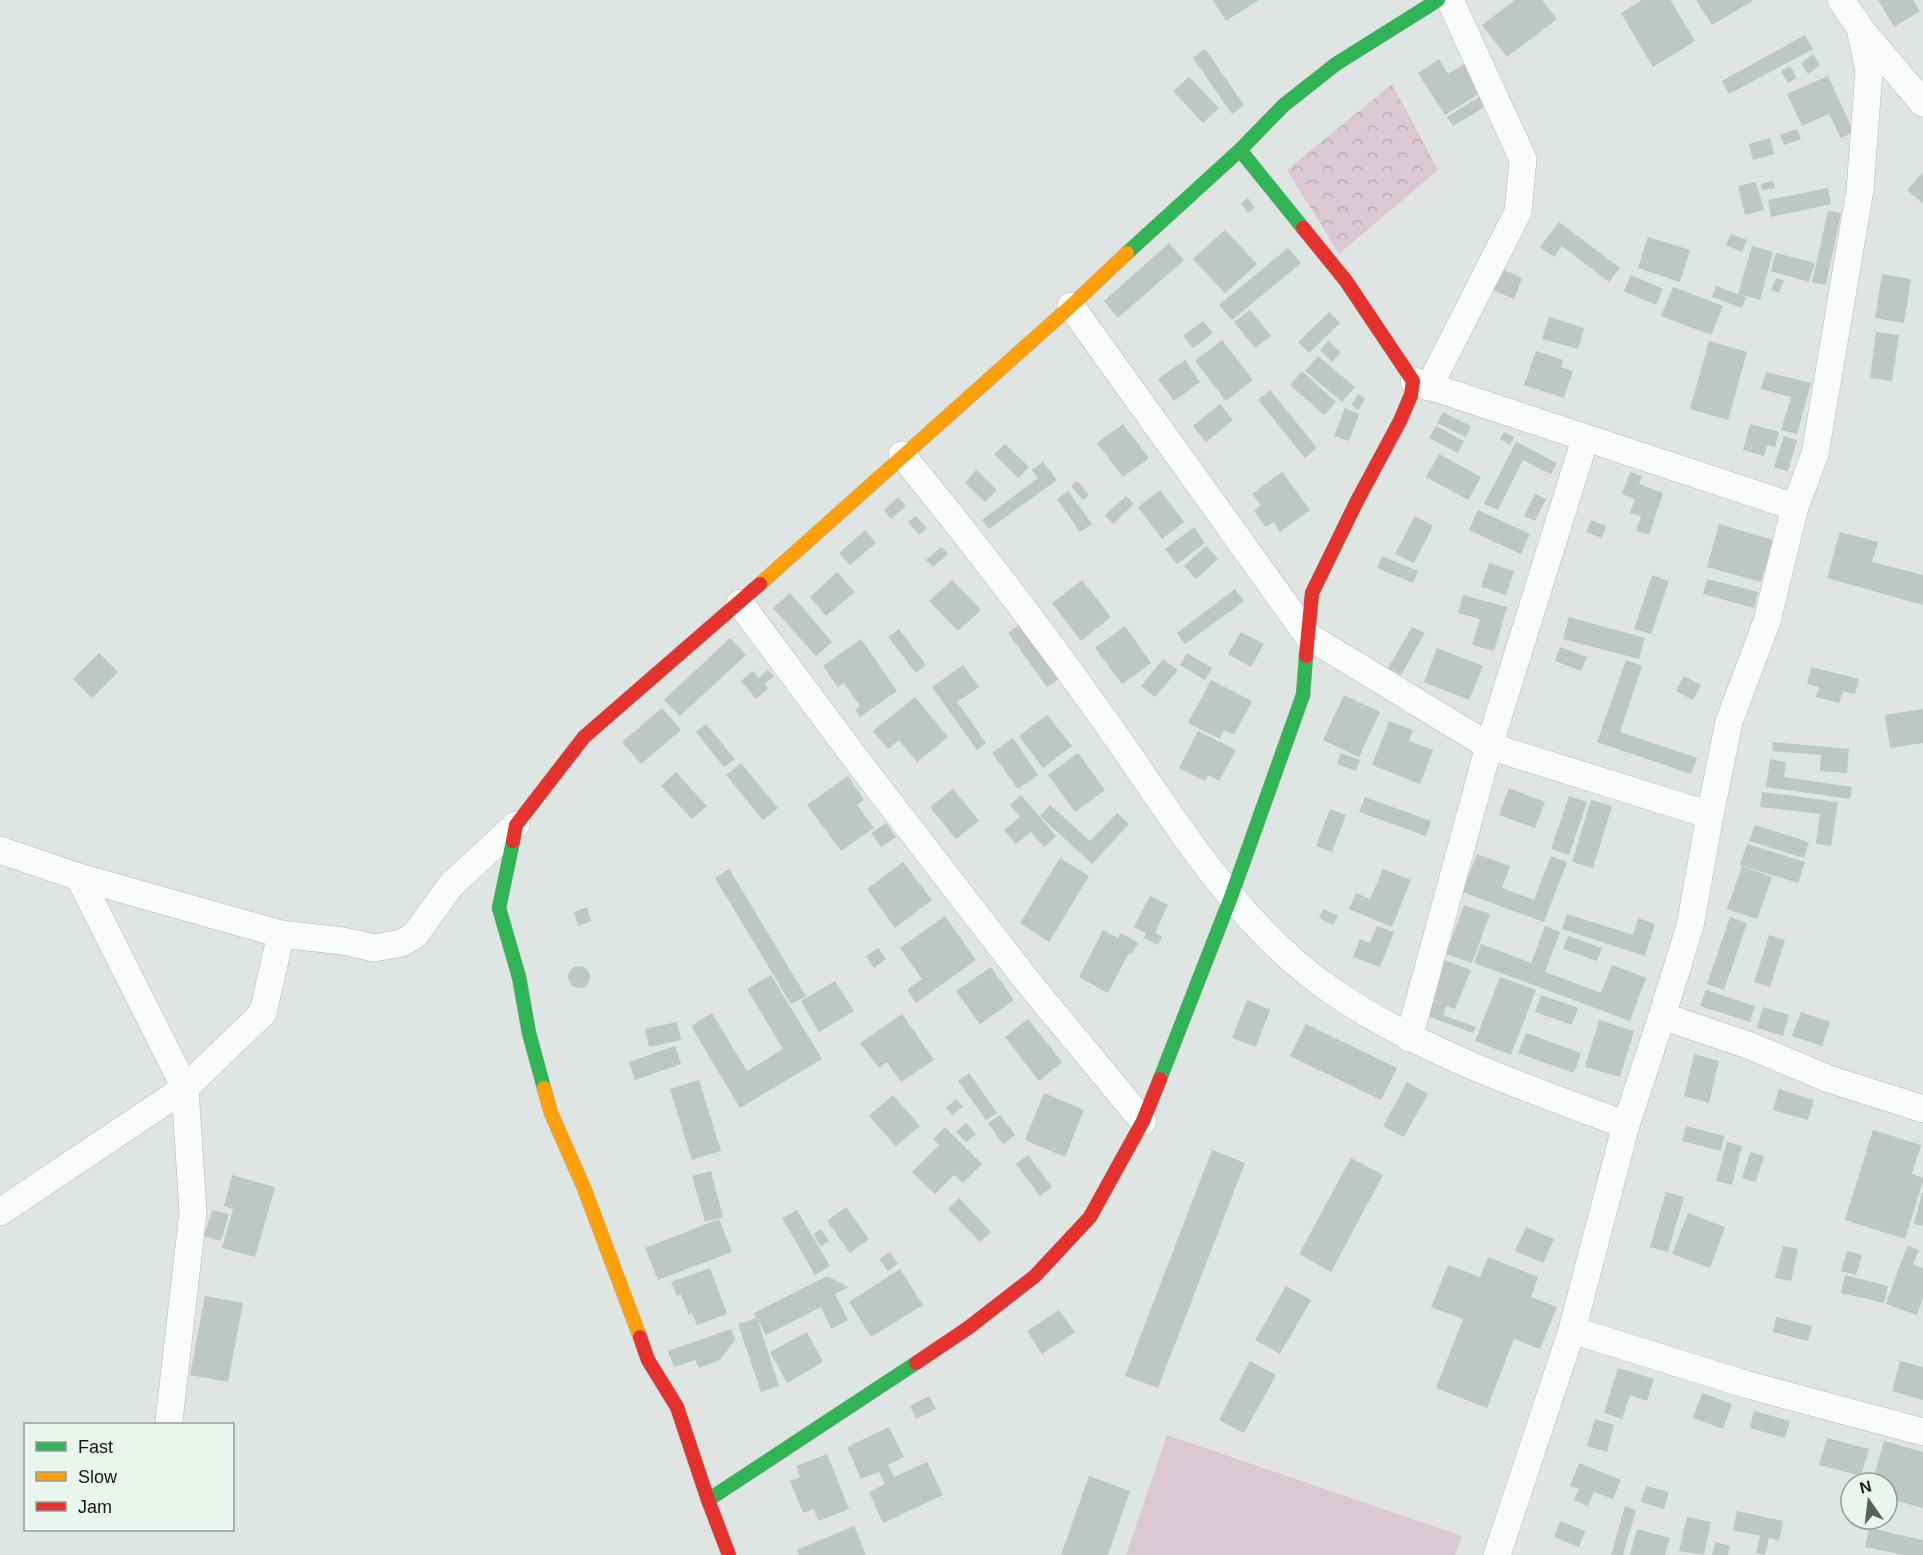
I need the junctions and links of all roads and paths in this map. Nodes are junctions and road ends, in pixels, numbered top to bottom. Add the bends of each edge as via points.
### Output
1 (1438, 0) edge
2 (1450, 0) edge
3 (1841, 0) edge
4 (1860, 28) junction
5 (1923, 103) edge
6 (1240, 150) junction
7 (1071, 306) junction
8 (1421, 384) junction
9 (1585, 439) junction
10 (902, 455) junction
11 (1795, 507) junction
12 (740, 603) junction
13 (1308, 636) junction
14 (1489, 746) junction
15 (1710, 815) junction
16 (516, 825) junction
17 (0, 850) edge
18 (79, 877) junction
19 (1231, 897) junction
20 (281, 934) junction
21 (1662, 1016) junction
22 (1409, 1038) junction
23 (185, 1088) junction
24 (1923, 1109) edge
25 (1143, 1121) junction
26 (1626, 1125) junction
27 (0, 1212) edge
28 (1572, 1330) junction
29 (169, 1421) dead end
30 (1923, 1432) edge
31 (708, 1500) junction
32 (729, 1555) edge
33 (1497, 1555) edge

1 - 6 street via 1336,64 1284,105
2 - 8 street via 1524,159 1518,212
3 - 4 street
4 - 5 street
4 - 11 street via 1869,71 1860,190 1815,454
6 - 7 street
6 - 8 street via 1346,281
7 - 10 street
7 - 13 street
8 - 9 street
8 - 13 street via 1411,395 1312,593
9 - 11 street
9 - 14 street
10 - 12 street
10 - 19 street via 967,534
11 - 15 street via 1767,621 1730,722
12 - 16 street via 584,737
12 - 25 street via 1028,982
13 - 14 street
13 - 19 street via 1303,695
14 - 15 street
14 - 22 street
15 - 21 street via 1690,926
16 - 20 street via 451,885 415,934 402,943 374,948
16 - 31 street via 499,908 551,1113 584,1188 648,1360 677,1407
17 - 18 street
18 - 20 street
18 - 23 street
19 - 22 street via 1302,968
19 - 25 street
20 - 23 street via 263,1013
21 - 24 street via 1829,1079
21 - 26 street
22 - 26 street
23 - 27 street
23 - 29 street via 193,1212
25 - 31 street via 1090,1216 1035,1276 968,1328
26 - 28 street
28 - 30 street via 1734,1381
28 - 33 street
31 - 32 street

